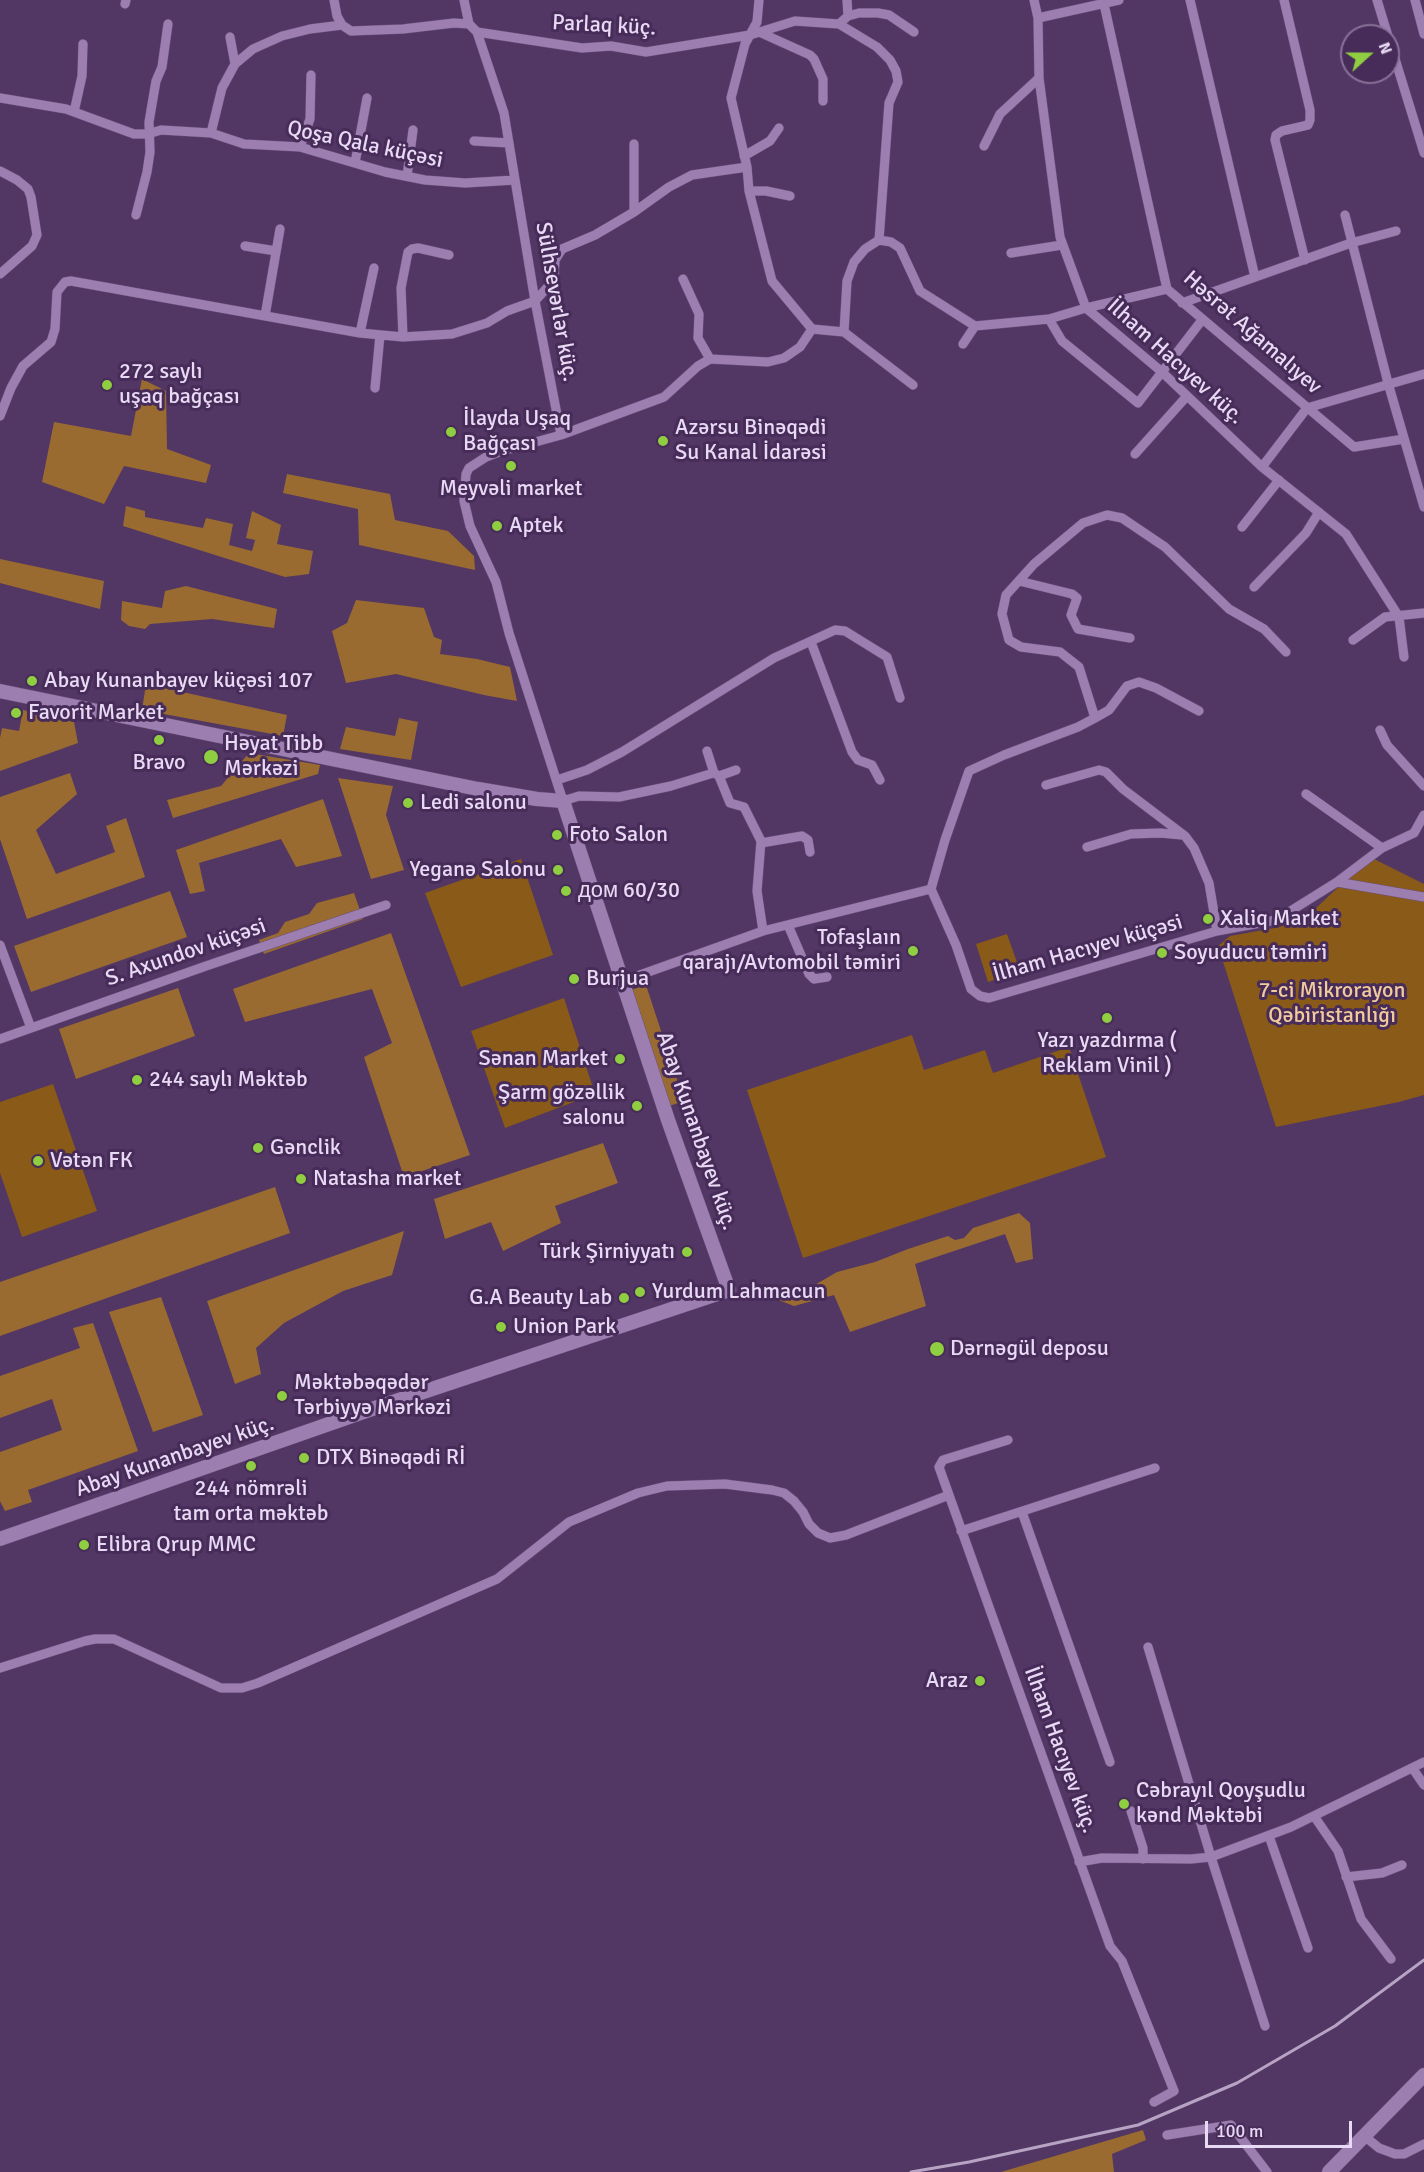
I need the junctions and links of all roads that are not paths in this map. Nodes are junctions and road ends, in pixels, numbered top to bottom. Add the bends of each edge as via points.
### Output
1 (334, 0) edge
2 (464, 0) edge
3 (759, 0) edge
4 (847, 0) edge
5 (1034, 0) edge
6 (1119, 0) edge
7 (1190, 0) edge
8 (1284, 0) edge
9 (1377, 0) edge
10 (1415, 0) edge
11 (1083, 4) edge
12 (1104, 4) junction
13 (848, 16) junction
14 (1038, 18) junction
15 (168, 24) dead end
16 (469, 24) junction
17 (839, 24) junction
18 (1384, 24) edge
19 (342, 25) junction
20 (477, 32) junction
21 (914, 32) dead end
22 (755, 34) junction
23 (1424, 34) edge
24 (230, 37) dead end
25 (83, 44) dead end
26 (235, 64) junction
27 (311, 75) dead end
28 (1400, 75) edge
29 (1039, 78) junction
30 (0, 98) edge
31 (367, 98) dead end
32 (823, 101) dead end
33 (74, 112) junction
34 (779, 128) dead end
35 (413, 130) dead end
36 (211, 133) junction
37 (148, 134) junction
38 (474, 141) dead end
39 (509, 143) junction
40 (634, 144) dead end
41 (984, 146) dead end
42 (300, 147) junction
43 (1424, 153) edge
44 (744, 156) junction
45 (355, 163) junction
46 (747, 167) junction
47 (0, 171) edge
48 (407, 176) junction
49 (515, 180) junction
50 (749, 192) junction
51 (790, 196) dead end
52 (634, 212) junction
53 (136, 215) dead end
54 (1345, 215) dead end
55 (280, 229) dead end
56 (1396, 231) dead end
57 (879, 240) junction
58 (1352, 243) junction
59 (1062, 245) junction
60 (244, 246) dead end
61 (276, 251) junction
62 (1011, 253) dead end
63 (449, 255) dead end
64 (1305, 260) junction
65 (374, 268) dead end
66 (0, 274) edge
67 (1255, 278) junction
68 (683, 279) dead end
69 (1167, 289) junction
70 (535, 301) junction
71 (1182, 303) junction
72 (1086, 308) junction
73 (265, 316) junction
74 (1048, 319) junction
75 (1202, 320) junction
76 (975, 327) junction
77 (812, 329) junction
78 (844, 332) junction
79 (360, 333) junction
80 (380, 335) junction
81 (403, 337) junction
82 (963, 344) dead end
83 (710, 359) junction
84 (1162, 372) junction
85 (1424, 374) edge
86 (1388, 383) junction
87 (913, 385) dead end
88 (375, 388) dead end
89 (1187, 396) junction
90 (1307, 408) junction
91 (0, 416) edge
92 (561, 435) junction
93 (1404, 440) junction
94 (1135, 454) dead end
95 (1262, 467) junction
96 (1279, 480) junction
97 (1424, 507) edge
98 (1319, 512) junction
99 (1242, 527) dead end
100 (1019, 581) junction
101 (1254, 587) dead end
102 (1424, 613) edge
103 (1399, 616) junction
104 (1130, 638) dead end
105 (1353, 640) dead end
106 (811, 642) junction
107 (1286, 652) dead end
108 (1404, 657) dead end
109 (0, 691) edge
110 (900, 698) dead end
111 (1199, 711) dead end
112 (1095, 718) junction
113 (1380, 730) dead end
114 (707, 751) dead end
115 (736, 770) dead end
116 (716, 775) junction
117 (557, 780) junction
118 (880, 780) dead end
119 (1046, 785) dead end
120 (1424, 786) edge
121 (1306, 794) dead end
122 (563, 801) junction
123 (1424, 815) edge
124 (1185, 836) junction
125 (760, 843) junction
126 (1087, 847) dead end
127 (1382, 848) junction
128 (810, 852) dead end
129 (1337, 882) junction
130 (931, 890) junction
131 (1424, 897) edge
132 (386, 905) dead end
133 (788, 925) junction
134 (763, 931) junction
135 (1217, 931) junction
136 (0, 945) edge
137 (827, 977) dead end
138 (623, 981) junction
139 (31, 1028) junction
140 (0, 1039) edge
141 (1008, 1440) dead end
142 (1155, 1468) dead end
143 (949, 1495) junction
144 (1022, 1512) junction
145 (961, 1531) junction
146 (0, 1539) edge
147 (1148, 1647) dead end
148 (0, 1668) edge
149 (1110, 1762) dead end
150 (1424, 1762) edge
151 (1413, 1769) junction
152 (1424, 1785) edge
153 (1131, 1811) dead end
154 (1314, 1816) junction
155 (1269, 1836) junction
156 (1211, 1857) junction
157 (1143, 1859) junction
158 (1079, 1862) junction
159 (1402, 1865) dead end
160 (1346, 1877) junction
161 (1308, 1948) dead end
162 (1391, 1959) dead end
163 (1265, 2026) dead end
164 (1424, 2075) edge
165 (1154, 2102) dead end
166 (1167, 2135) dead end
167 (1363, 2135) junction
168 (1424, 2144) edge
169 (1267, 2172) edge
170 (1329, 2172) edge

1 - 19 street
2 - 16 street
3 - 22 street
4 - 13 street
5 - 14 street, İlham Hacıyev küç.
6 - 12 street
7 - 67 street
8 - 64 street via 1310,120 1308,125 1282,131 1275,140
9 - 18 street
10 - 23 street
11 - 12 street
11 - 14 street
12 - 69 street, Həsrət Ağamalıyev
13 - 17 street
13 - 21 street via 889,15
14 - 29 street, İlham Hacıyev küç.
15 - 37 street
16 - 19 street via 357,32
16 - 20 street, Sülhsevərlər küç.
17 - 22 street, Parlaq küç. via 795,21
17 - 57 street, Parlaq küç. via 877,47 896,71 898,82 889,103
19 - 26 street via 282,36 253,49
20 - 22 street, Parlaq küç. via 582,48 611,46 646,52
20 - 39 street, Sülhsevərlər küç. via 504,113
22 - 32 street via 810,55 823,80
22 - 44 street via 745,44 730,98
24 - 26 street
25 - 33 street via 82,76
26 - 36 street via 222,88
27 - 42 street via 310,119
28 - 43 street
29 - 41 street via 1000,114
29 - 59 street, İlham Hacıyev küç.
30 - 33 street, Qoşa Qala küçəsi
31 - 45 street
33 - 37 street, Qoşa Qala küçəsi via 134,134
34 - 44 street via 770,141
35 - 48 street
36 - 37 street, Qoşa Qala küçəsi via 161,130
36 - 42 street, Qoşa Qala küçəsi via 244,144
37 - 53 street via 150,152
38 - 39 street
39 - 49 street, Sülhsevərlər küç.
40 - 52 street
42 - 45 street, Qoşa Qala küçəsi
44 - 46 street
45 - 48 street, Qoşa Qala küçəsi
46 - 50 street
46 - 52 street via 692,175
47 - 66 street via 28,189 37,235 32,246
48 - 49 street, Qoşa Qala küçəsi via 465,183
49 - 70 street, Sülhsevərlər küç.
50 - 51 street
50 - 77 street via 772,281
52 - 70 street via 562,249 555,260 554,280
54 - 58 street
55 - 61 street
56 - 58 street
57 - 76 street via 900,248 920,291
57 - 78 street via 854,262 847,281
58 - 64 street
58 - 86 street
59 - 62 street
59 - 72 street, İlham Hacıyev küç.
60 - 61 street
61 - 73 street
63 - 81 street via 418,248 408,252 401,288
64 - 67 street
65 - 79 street
67 - 71 street
68 - 83 street via 700,319 698,338
69 - 71 street, Həsrət Ağamalıyev
69 - 72 street
70 - 81 street via 452,334
70 - 92 street, Sülhsevərlər küç.
71 - 75 street, Həsrət Ağamalıyev
72 - 74 street
72 - 84 street, İlham Hacıyev küç.
73 - 79 street
73 - 91 street via 65,282 57,292 51,342 23,366
74 - 76 street
74 - 84 street via 1062,341 1138,403
75 - 84 street
75 - 90 street, Həsrət Ağamalıyev
76 - 82 street
77 - 78 street
77 - 83 street via 800,347 784,358 768,362
78 - 87 street
79 - 80 street
80 - 81 street
80 - 88 street
83 - 92 street via 664,397
84 - 89 street, İlham Hacıyev küç.
85 - 86 street
86 - 90 street
86 - 93 street
89 - 94 street
89 - 95 street, İlham Hacıyev küç.
90 - 93 street, Həsrət Ağamalıyev via 1354,447
90 - 95 street
92 - 117 street via 499,452 475,463 466,474 464,501 470,526 496,582 508,633
93 - 97 street
95 - 96 street, İlham Hacıyev küç.
96 - 98 street, İlham Hacıyev küç.
96 - 99 street
98 - 101 street via 1306,533
98 - 103 street, İlham Hacıyev küç. via 1346,534
100 - 104 street via 1077,598 1071,615 1078,629
100 - 107 street via 1083,523 1107,514 1122,518 1165,547 1229,609 1264,629
100 - 112 street via 1006,595 1002,614 1009,640 1021,646 1060,652 1079,667
102 - 103 street
103 - 105 street via 1385,617
103 - 108 street, İlham Hacıyev küç.
106 - 110 street via 836,630 845,631 887,657
106 - 117 street via 774,658 622,752
106 - 118 street via 852,752 858,760 872,765
109 - 122 street via 478,789
111 - 112 street via 1139,682 1127,686 1109,710
112 - 130 street via 969,771
113 - 120 street via 1387,745
114 - 116 street
115 - 116 street
116 - 122 street via 619,797 579,796
116 - 125 street via 730,803 744,807
117 - 122 street
119 - 124 street, İlham Hacıyev küçəsi via 1099,770 1106,772
121 - 127 street
122 - 138 street, Abay Kunanbayev küç.
123 - 127 street, İlham Hacıyev küçəsi via 1414,833
124 - 126 street via 1131,834
124 - 135 street, İlham Hacıyev küçəsi via 1209,883
125 - 128 street via 802,836 808,840
125 - 134 street via 757,891
127 - 129 street, İlham Hacıyev küçəsi
129 - 131 street
129 - 135 street, İlham Hacıyev küçəsi via 1276,920
130 - 133 street
130 - 135 street, İlham Hacıyev küçəsi via 971,989 989,998
132 - 139 street, S. Axundov küçəsi
133 - 134 street
133 - 137 street via 810,974 814,979
134 - 138 street
136 - 139 street
138 - 146 street, Abay Kunanbayev küç. via 729,1290
139 - 140 street, S. Axundov küçəsi
141 - 143 street, İlham Hacıyev küç. via 943,1460 939,1467
142 - 144 street
143 - 145 street, İlham Hacıyev küç.
143 - 148 street via 830,1538 809,1524 794,1501 772,1490 725,1484 667,1486 638,1493 568,1522 497,1579 242,1688 221,1688 114,1639 85,1641
144 - 145 street
144 - 149 street
145 - 158 street, İlham Hacıyev küç.
147 - 156 street
150 - 151 street
151 - 152 street
151 - 154 street
153 - 157 street
154 - 155 street
154 - 160 street via 1334,1843
155 - 156 street
155 - 161 street
156 - 157 street
156 - 163 street
157 - 158 street
158 - 165 street, İlham Hacıyev küç. via 1110,1946 1122,1961 1173,2091
159 - 160 street via 1382,1873
160 - 162 street via 1361,1918
164 - 167 street
166 - 169 street via 1231,2125
167 - 168 street via 1379,2148 1395,2154
167 - 170 street

